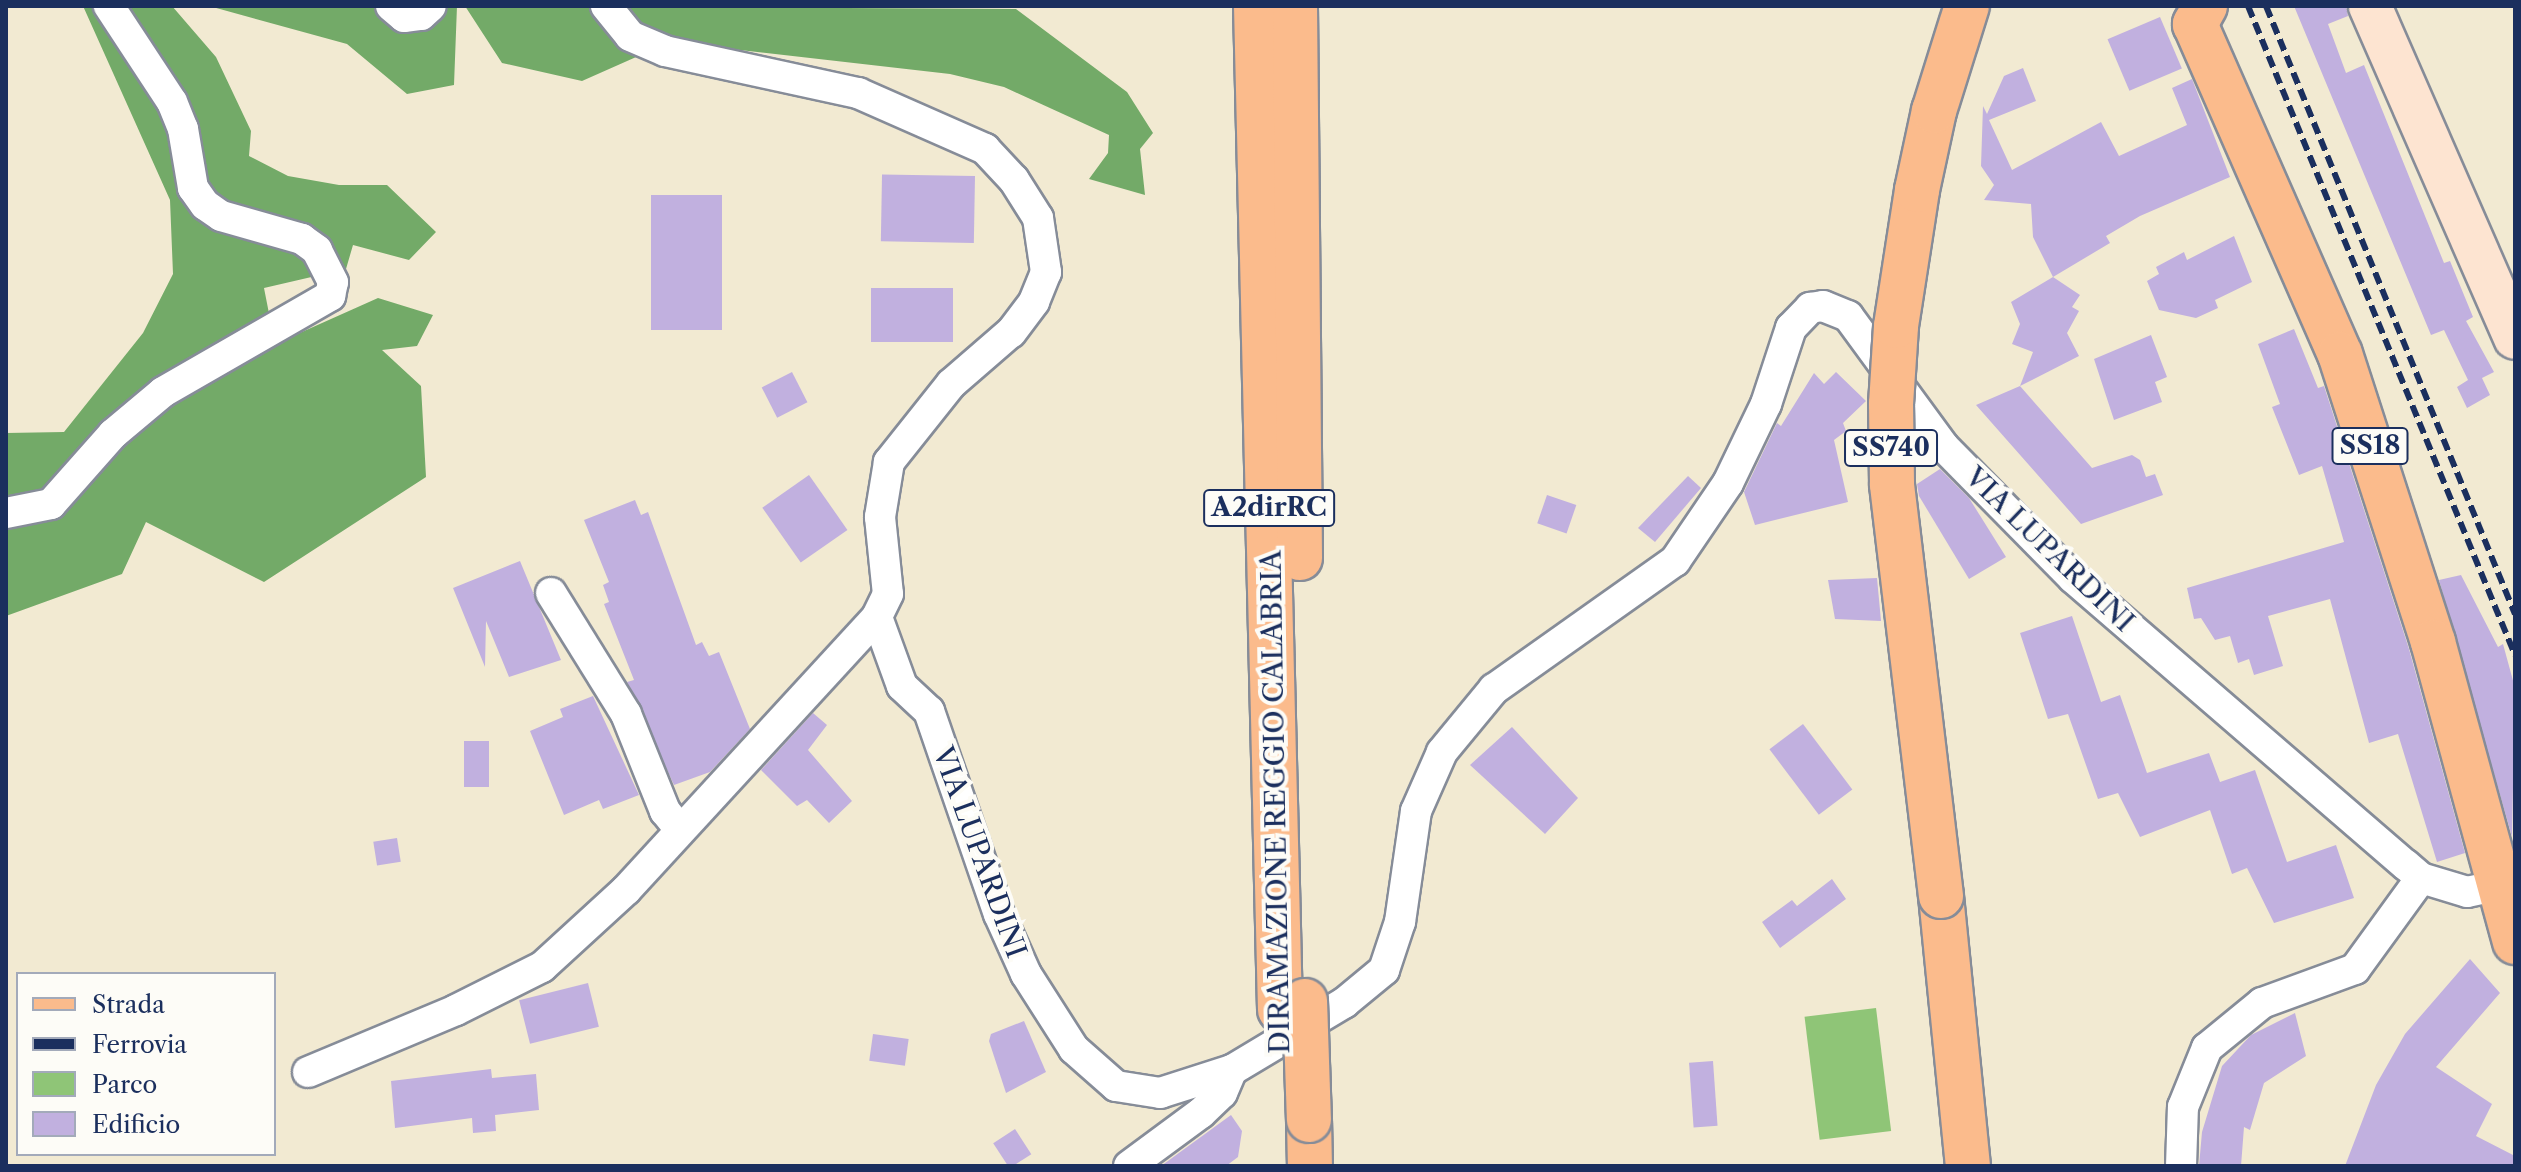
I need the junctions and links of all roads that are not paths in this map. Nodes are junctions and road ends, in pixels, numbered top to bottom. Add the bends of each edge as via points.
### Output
1 (109, 6) edge
2 (391, 6) edge
3 (431, 6) edge
4 (606, 6) edge
5 (1256, 6) edge
6 (1295, 6) edge
7 (1967, 6) edge
8 (2370, 6) edge
9 (2195, 12) edge
10 (2515, 338) edge
11 (6, 513) edge
12 (551, 593) dead end
13 (877, 617) junction
14 (679, 828) junction
15 (2421, 878) junction
16 (2499, 885) junction
17 (2515, 942) edge
18 (1292, 1005) junction
19 (1232, 1070) junction
20 (308, 1072) dead end
21 (1294, 1122) junction
22 (1129, 1166) edge
23 (1279, 1166) edge
24 (1310, 1166) edge
25 (1968, 1166) edge
26 (2181, 1166) edge

1 - 11 street via 172,102 183,129 193,188 205,205 221,216 302,239 317,250 333,282 330,296 163,392 113,434 51,504
2 - 3 street via 404,17 421,15
4 - 13 street via 630,36 665,51 858,93 985,149 1014,180 1038,218 1046,272 1034,302 1011,332 951,384 889,462 880,517 888,594
5 - 18 main road, DIRAMAZIONE REGGIO CALABRIA / A2dirRC
6 - 18 main road, DIRAMAZIONE REGGIO CALABRIA / A2dirRC
7 - 25 main road, SS740, bridge via 1934,111 1917,190 1896,326 1891,404 1892,484
8 - 10 street
9 - 16 main road, SS18 via 2340,354 2433,642
12 - 14 street via 626,714 665,811
13 - 14 street
13 - 19 street, VIA LUPARDINI via 902,686 929,711 999,914 1026,974 1074,1049 1097,1074 1137,1093 1160,1093
14 - 20 street via 626,890 542,967 456,1010
15 - 16 street, VIA LUPARDINI via 2467,892
15 - 19 street, VIA LUPARDINI via 2073,578 1944,447 1848,316 1823,306 1810,308 1791,328 1766,404 1728,483 1675,561 1494,689 1442,752 1416,811 1400,922 1384,970 1344,1003
15 - 26 street via 2355,969 2262,1003 2207,1048 2183,1107
16 - 17 main road, SS18
18 - 21 main road, DIRAMAZIONE REGGIO CALABRIA / A2dirRC
19 - 22 street via 1222,1093 1201,1113
21 - 23 main road, DIRAMAZIONE REGGIO CALABRIA
21 - 24 main road, DIRAMAZIONE REGGIO CALABRIA / A2dirRC

